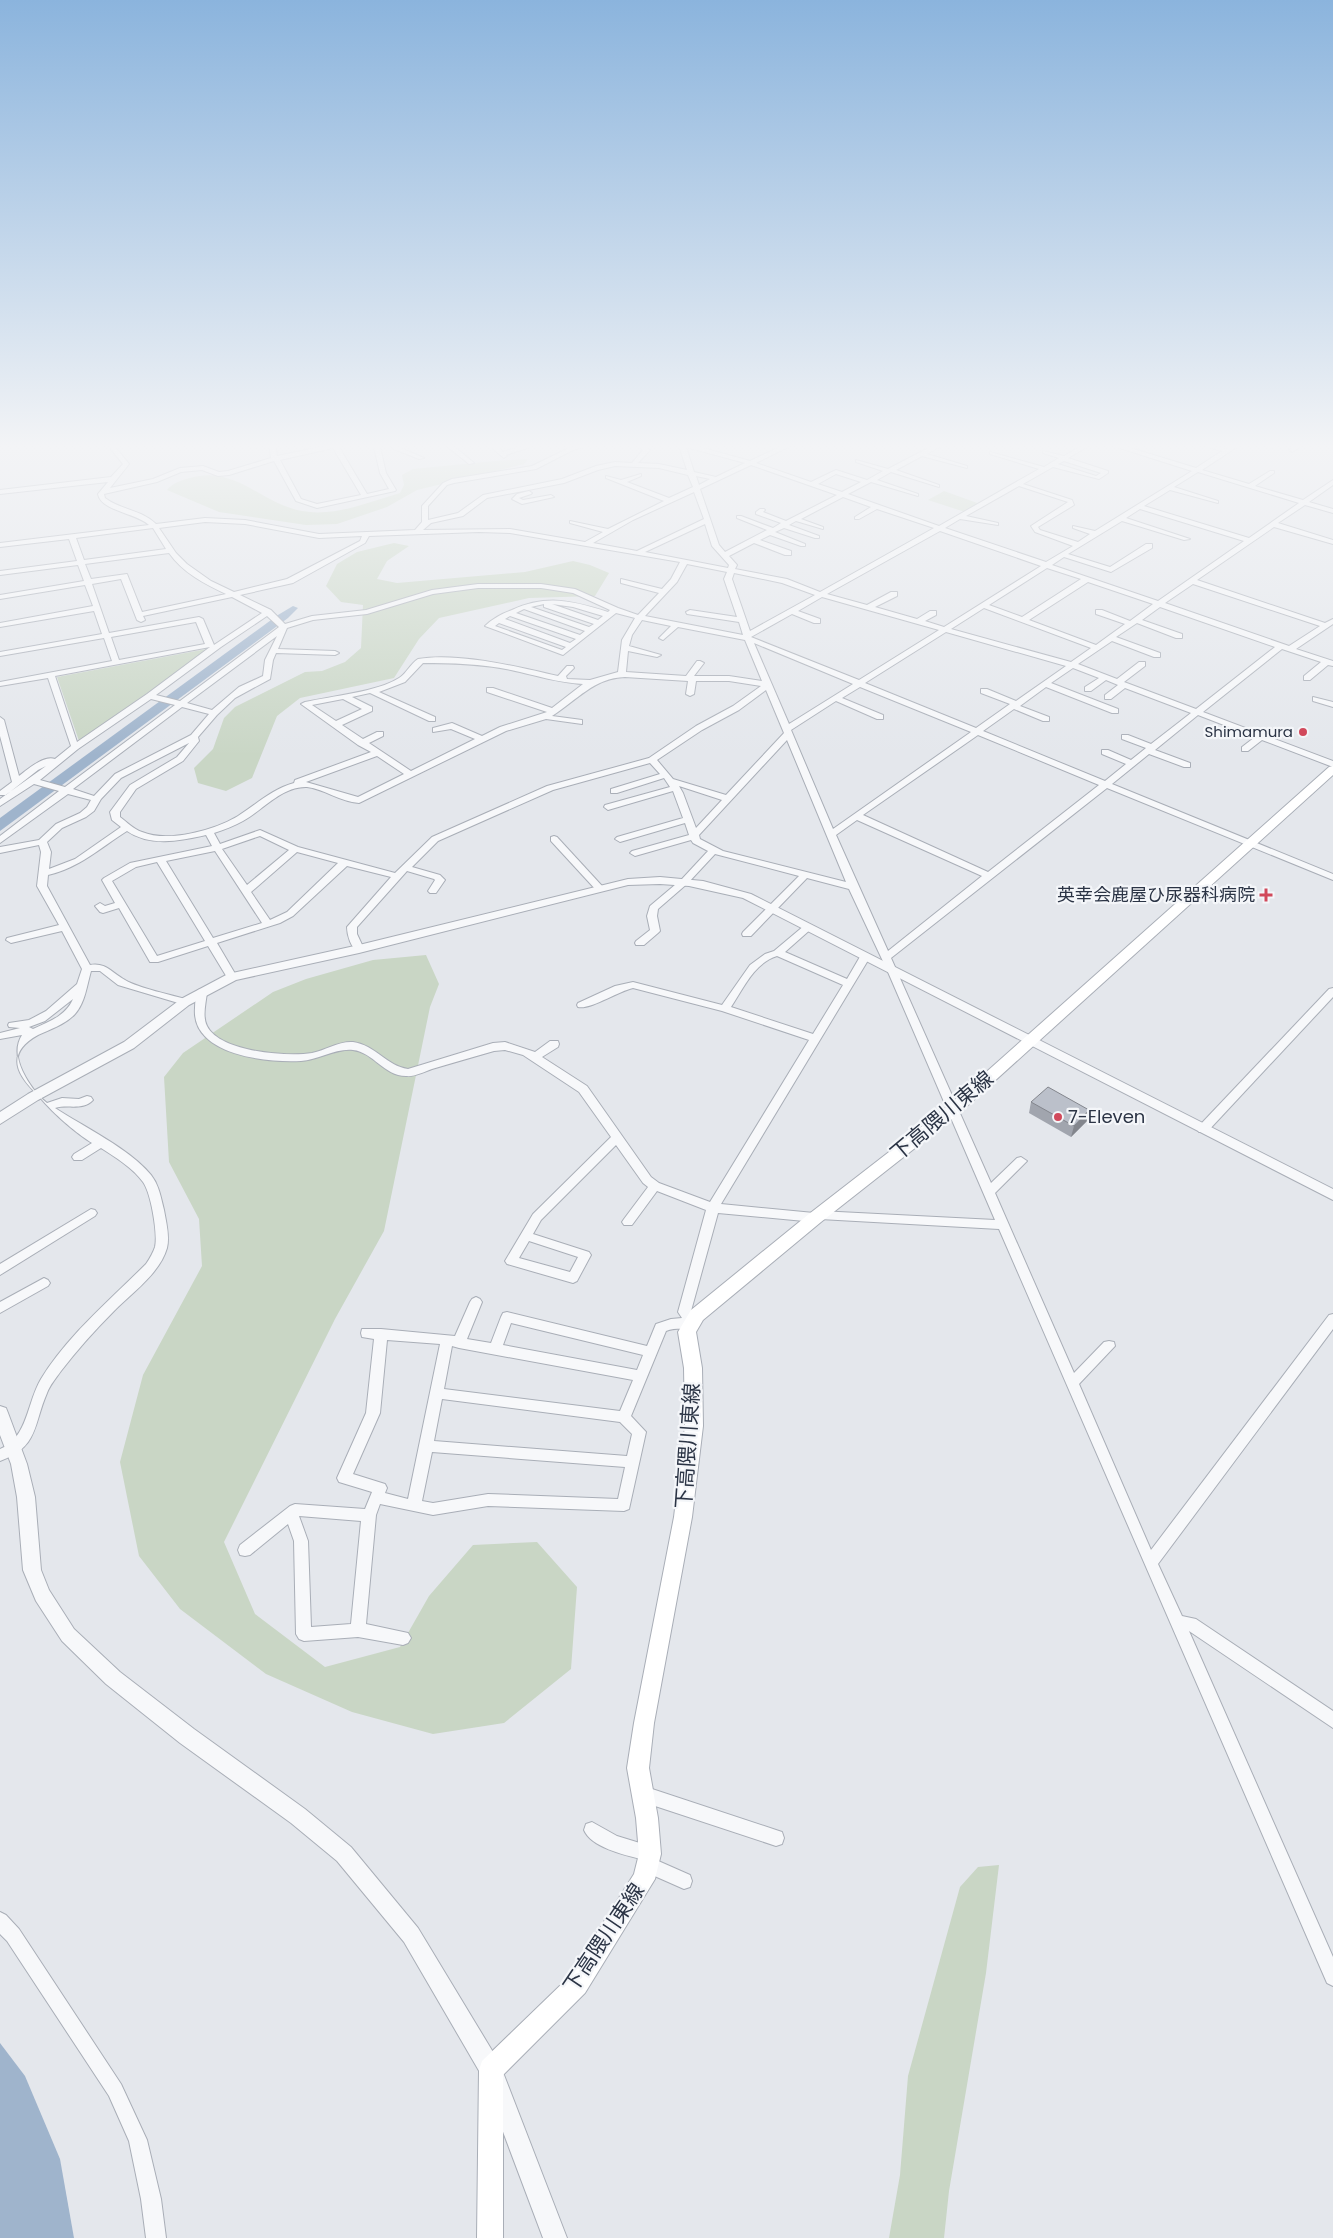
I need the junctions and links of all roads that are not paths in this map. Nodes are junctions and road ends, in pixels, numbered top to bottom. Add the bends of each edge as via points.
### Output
1 (76, 547) edge
2 (167, 547) edge
3 (353, 547) edge
4 (610, 547) edge
5 (650, 547) edge
6 (717, 547) edge
7 (740, 547) edge
8 (773, 547) edge
9 (906, 547) edge
10 (997, 547) edge
11 (1074, 547) edge
12 (1147, 547) edge
13 (1239, 547) edge
14 (169, 551) junction
15 (638, 553) junction
16 (788, 553) dead end
17 (725, 555) junction
18 (1063, 555) junction
19 (684, 561) junction
20 (81, 562) junction
21 (1047, 565) junction
22 (730, 570) junction
23 (0, 573) edge
24 (1087, 579) junction
25 (88, 581) junction
26 (624, 581) dead end
27 (1192, 581) junction
28 (663, 592) junction
29 (894, 594) dead end
30 (235, 595) junction
31 (822, 595) junction
32 (0, 597) edge
33 (538, 602) junction
34 (1159, 604) junction
35 (983, 605) junction
36 (524, 607) junction
37 (97, 608) junction
38 (868, 608) junction
39 (792, 611) junction
40 (690, 612) dead end
41 (1099, 612) dead end
42 (270, 613) junction
43 (509, 613) junction
44 (612, 613) junction
45 (933, 613) dead end
46 (139, 614) junction
47 (347, 615) junction
48 (642, 618) junction
49 (742, 620) junction
50 (1023, 620) junction
51 (817, 621) dead end
52 (918, 622) junction
53 (1133, 622) junction
54 (599, 623) junction
55 (676, 624) junction
56 (0, 625) edge
57 (283, 626) junction
58 (335, 626) dead end
59 (1329, 627) edge
60 (145, 629) junction
61 (944, 629) junction
62 (590, 630) junction
63 (106, 636) junction
64 (1005, 636) dead end
65 (1178, 636) dead end
66 (747, 637) junction
67 (581, 638) junction
68 (663, 638) dead end
69 (1110, 638) junction
70 (994, 643) junction
71 (0, 644) edge
72 (214, 645) junction
73 (625, 648) junction
74 (1097, 648) junction
75 (1285, 648) junction
76 (274, 651) junction
77 (335, 653) dead end
78 (1, 654) edge
79 (657, 655) dead end
80 (1156, 655) dead end
81 (116, 663) junction
82 (700, 663) dead end
83 (1329, 663) edge
84 (1073, 664) junction
85 (1142, 664) dead end
86 (570, 668) dead end
87 (622, 673) junction
88 (51, 675) junction
89 (1106, 677) junction
90 (690, 678) junction
91 (1307, 678) dead end
92 (564, 680) junction
93 (588, 682) junction
94 (1121, 683) junction
95 (0, 684) edge
96 (857, 684) junction
97 (1045, 684) junction
98 (767, 686) junction
99 (1088, 689) dead end
100 (490, 690) dead end
101 (371, 691) junction
102 (984, 691) dead end
103 (690, 694) dead end
104 (345, 697) junction
105 (1108, 697) dead end
106 (154, 698) junction
107 (835, 698) junction
108 (1316, 699) dead end
109 (180, 705) junction
110 (1015, 705) junction
111 (1333, 705) edge
112 (1115, 711) dead end
113 (1198, 712) junction
114 (214, 713) junction
115 (550, 713) junction
116 (880, 717) dead end
117 (432, 719) dead end
118 (0, 720) edge
119 (1046, 720) dead end
120 (580, 722) dead end
121 (335, 725) junction
122 (436, 730) dead end
123 (787, 731) junction
124 (977, 732) junction
125 (2, 733) edge
126 (380, 734) dead end
127 (1261, 736) junction
128 (194, 737) junction
129 (1125, 737) dead end
130 (482, 739) junction
131 (361, 743) junction
132 (74, 747) junction
133 (1152, 749) junction
134 (1245, 749) dead end
135 (1106, 752) dead end
136 (67, 753) junction
137 (376, 753) junction
138 (652, 760) junction
139 (334, 764) dead end
140 (1133, 764) junction
141 (1333, 764) edge
142 (1187, 765) dead end
143 (1333, 769) edge
144 (410, 774) junction
145 (671, 781) junction
146 (16, 782) junction
147 (37, 782) junction
148 (295, 783) junction
149 (1107, 785) junction
150 (285, 788) junction
151 (65, 790) junction
152 (614, 791) dead end
153 (0, 796) edge
154 (97, 799) junction
155 (728, 799) junction
156 (0, 803) edge
157 (608, 807) dead end
158 (857, 816) junction
159 (688, 819) junction
160 (127, 827) junction
161 (209, 832) junction
162 (831, 834) junction
163 (695, 835) junction
164 (620, 838) dead end
165 (554, 839) dead end
166 (0, 840) edge
167 (42, 842) junction
168 (1250, 844) junction
169 (217, 848) junction
170 (295, 849) junction
171 (0, 850) edge
172 (714, 850) junction
173 (635, 853) dead end
174 (160, 859) junction
175 (345, 862) junction
176 (406, 868) junction
177 (43, 873) junction
178 (805, 874) junction
179 (397, 876) junction
180 (989, 876) junction
181 (1333, 877) edge
182 (686, 881) junction
183 (853, 887) junction
184 (600, 889) junction
185 (246, 891) junction
186 (433, 891) dead end
187 (122, 904) junction
188 (100, 906) dead end
189 (771, 909) junction
190 (268, 924) junction
191 (65, 927) junction
192 (808, 928) junction
193 (747, 934) dead end
194 (11, 940) dead end
195 (211, 942) junction
196 (640, 943) dead end
197 (359, 949) junction
198 (778, 953) junction
199 (865, 957) junction
200 (886, 957) junction
201 (87, 969) junction
202 (893, 972) junction
203 (232, 977) junction
204 (849, 984) junction
205 (81, 986) junction
206 (1333, 990) edge
207 (202, 992) junction
208 (184, 1002) junction
209 (582, 1005) dead end
210 (725, 1010) junction
211 (13, 1026) dead end
212 (42, 1029) junction
213 (0, 1036) edge
214 (816, 1039) junction
215 (1030, 1041) junction
216 (554, 1044) dead end
217 (536, 1056) junction
218 (33, 1097) junction
219 (87, 1100) dead end
220 (46, 1107) junction
221 (952, 1111) junction
222 (0, 1119) edge
223 (1203, 1129) junction
224 (617, 1137) junction
225 (100, 1143) junction
226 (78, 1157) dead end
227 (1021, 1161) dead end
228 (655, 1186) junction
229 (988, 1193) junction
230 (1333, 1195) edge
231 (713, 1208) junction
232 (92, 1213) dead end
233 (817, 1216) junction
234 (628, 1222) dead end
235 (1002, 1225) junction
236 (526, 1236) junction
237 (0, 1270) edge
238 (44, 1283) dead end
239 (476, 1302) dead end
240 (0, 1308) edge
241 (1333, 1319) edge
242 (692, 1323) junction
243 (453, 1342) junction
244 (1110, 1346) dead end
245 (494, 1349) junction
246 (651, 1352) junction
247 (641, 1376) junction
248 (1072, 1384) junction
249 (436, 1393) junction
250 (0, 1413) edge
251 (624, 1417) junction
252 (426, 1446) junction
253 (6, 1453) edge
254 (633, 1462) junction
255 (376, 1497) junction
256 (414, 1506) junction
257 (291, 1513) junction
258 (369, 1516) junction
259 (245, 1550) dead end
260 (1150, 1564) junction
261 (1178, 1623) junction
262 (358, 1630) junction
263 (403, 1638) dead end
264 (1333, 1720) edge
265 (643, 1794) junction
266 (592, 1830) dead end
267 (776, 1838) dead end
268 (648, 1859) junction
269 (684, 1881) dead end
270 (0, 1921) edge
271 (1333, 1977) edge
272 (491, 2070) junction
273 (156, 2238) edge
274 (490, 2238) edge
275 (555, 2238) edge

1 - 20 street
2 - 14 street
3 - 30 street via 290,581
4 - 15 street
5 - 15 street
6 - 17 street
7 - 17 street
8 - 16 street
9 - 31 street
10 - 21 street
11 - 18 street
12 - 18 street via 1111,570
13 - 27 street
14 - 20 street
14 - 30 street via 197,576
15 - 19 street
17 - 22 street via 733,565
18 - 21 street
19 - 22 street
19 - 28 street
20 - 23 street
20 - 25 street
21 - 24 street
21 - 35 street
22 - 31 street via 784,581
22 - 49 street via 728,579
24 - 34 street
24 - 50 street
25 - 32 street
25 - 37 street
25 - 46 street via 124,576
26 - 28 street
27 - 34 street
27 - 59 street
28 - 48 street
29 - 38 street
30 - 42 street
30 - 46 street
31 - 38 street
31 - 39 street
33 - 36 street
33 - 44 street via 568,602
33 - 54 street
34 - 53 street
34 - 75 street
35 - 50 street
35 - 61 street
36 - 43 street
36 - 62 street
37 - 56 street
37 - 63 street
38 - 52 street
39 - 51 street
39 - 66 street
40 - 49 street
41 - 53 street
42 - 57 street
42 - 72 street
43 - 67 street
43 - 67 street via 499,620 571,646
44 - 47 street via 575,591 562,588 478,586 432,592 380,609
44 - 48 street
44 - 54 street
45 - 52 street
46 - 60 street
47 - 57 street via 312,618
47 - 58 street
48 - 55 street
48 - 73 street via 629,632
49 - 66 street
50 - 74 street
52 - 61 street
53 - 65 street
53 - 69 street
54 - 62 street
55 - 66 street
55 - 68 street
57 - 76 street
57 - 109 street
59 - 75 street
60 - 63 street
60 - 72 street via 199,619
61 - 70 street
61 - 96 street
62 - 67 street
63 - 78 street
63 - 81 street
64 - 70 street
66 - 96 street
66 - 98 street
69 - 74 street
69 - 80 street
70 - 84 street
71 - 78 street
72 - 81 street
72 - 106 street
73 - 79 street
73 - 87 street
74 - 84 street
75 - 83 street
75 - 113 street
76 - 77 street
76 - 114 street via 267,677 242,689
81 - 88 street
82 - 90 street
83 - 91 street
84 - 89 street
84 - 97 street
85 - 94 street
86 - 92 street via 562,676
87 - 90 street
87 - 93 street
88 - 95 street
88 - 132 street
89 - 94 street
89 - 99 street
90 - 98 street via 742,678
90 - 103 street
92 - 93 street
92 - 101 street via 510,667 421,661 402,680
93 - 115 street
94 - 105 street
94 - 113 street
96 - 107 street
96 - 124 street
97 - 110 street
97 - 112 street
98 - 123 street
98 - 138 street
100 - 115 street
101 - 104 street
101 - 117 street
102 - 110 street
104 - 121 street via 369,709
104 - 121 street via 306,704
106 - 109 street
106 - 132 street
107 - 116 street
107 - 123 street
108 - 111 street
109 - 114 street
109 - 151 street
110 - 119 street
110 - 124 street
113 - 127 street
113 - 133 street
114 - 128 street
115 - 120 street via 550,718
115 - 130 street via 514,724
118 - 125 street
121 - 131 street
122 - 130 street via 452,726
123 - 155 street
123 - 162 street
124 - 149 street
124 - 158 street
125 - 146 street
126 - 131 street
127 - 134 street
127 - 141 street
128 - 154 street via 118,776
128 - 160 street via 195,741 180,760 133,787 115,812 116,818
129 - 133 street
130 - 144 street
131 - 137 street
132 - 136 street
133 - 140 street
133 - 142 street
135 - 140 street
136 - 146 street via 35,768
136 - 147 street
137 - 144 street
137 - 148 street
138 - 145 street
138 - 176 street via 550,788 503,807 435,839
139 - 148 street
140 - 149 street
143 - 168 main road, 下高隈川東線
144 - 150 street via 351,801 312,785
145 - 152 street
145 - 155 street
145 - 157 street
145 - 159 street
146 - 153 street
147 - 151 street
147 - 156 street
148 - 150 street
149 - 168 street
149 - 180 street
150 - 161 street via 239,820
151 - 154 street
151 - 166 street
154 - 167 street via 91,809 59,826
155 - 163 street
158 - 162 street
158 - 180 street
159 - 163 street
159 - 164 street
160 - 161 street via 148,838
160 - 177 street via 77,862
161 - 169 street
162 - 183 street
163 - 172 street via 696,841
163 - 173 street
165 - 184 street
167 - 171 street
167 - 177 street via 46,852
168 - 181 street
168 - 215 main road, 下高隈川東線
169 - 170 street via 260,833
169 - 174 street
169 - 185 street
170 - 175 street
170 - 185 street
172 - 178 street
172 - 182 street
174 - 187 street via 133,865 107,880
174 - 195 street
175 - 179 street
175 - 190 street via 290,914
176 - 179 street
176 - 186 street via 437,877 440,880
177 - 191 street via 42,886
178 - 183 street
178 - 189 street
179 - 197 street via 352,927
180 - 200 street
182 - 184 street via 628,882
182 - 189 street via 747,896
182 - 196 street via 653,908 655,931
183 - 200 street
184 - 197 street
185 - 190 street
187 - 188 street via 103,910
187 - 195 street via 154,960
189 - 192 street
189 - 193 street
190 - 195 street
191 - 194 street
191 - 201 street
192 - 198 street
192 - 199 street
195 - 203 street
197 - 203 street
198 - 204 street
198 - 210 street via 757,963
199 - 202 street
199 - 204 street
200 - 202 street
201 - 205 street
201 - 208 street via 104,969 122,983
202 - 215 street
202 - 221 street
203 - 207 street
204 - 214 street
205 - 211 street via 40,1020
205 - 212 street via 70,1012
206 - 223 street
207 - 208 street
207 - 217 street via 200,1020 205,1031 223,1045 258,1054 314,1056 342,1046 355,1046 365,1049 400,1073 493,1047 505,1046
208 - 218 street via 129,1045
209 - 210 street via 633,985
210 - 214 street
212 - 213 street
212 - 218 street via 20,1040 10,1051 9,1062 15,1078
214 - 231 street
215 - 221 main road, 下高隈川東線
215 - 223 street
216 - 217 street
217 - 224 street via 583,1089
218 - 220 street
218 - 222 street
219 - 220 street
220 - 225 street
221 - 229 street
221 - 233 main road, 下高隈川東線
223 - 230 street
224 - 228 street via 647,1180
224 - 236 street via 537,1217
225 - 226 street
225 - 253 street via 134,1165 151,1185 163,1242 160,1254 70,1351 44,1386 28,1431
227 - 229 street
228 - 231 street
228 - 234 street
229 - 235 street
231 - 233 street
231 - 242 street via 684,1312
232 - 237 street
233 - 235 street
233 - 242 main road, 下高隈川東線 via 697,1315
235 - 248 street
236 - 236 street via 511,1261 573,1278 585,1254
238 - 240 street
239 - 243 street
241 - 260 street
242 - 246 street via 661,1328
242 - 265 main road, 下高隈川東線 via 687,1332 693,1368 694,1426 683,1517 644,1723 638,1768
243 - 245 street
243 - 249 street
243 - 255 street via 374,1334 373,1413 344,1478 380,1488
244 - 248 street
245 - 246 street via 508,1317
245 - 247 street
246 - 247 street
247 - 251 street
248 - 260 street
249 - 251 street
249 - 252 street
250 - 253 street
251 - 254 street via 639,1432
252 - 254 street
252 - 256 street
253 - 272 street via 19,1464 26,1497 32,1570 42,1594 68,1635 120,1684 344,1854 411,1935
254 - 256 street via 624,1505 488,1500 434,1509
255 - 256 street
255 - 258 street
257 - 258 street via 295,1510
257 - 259 street
257 - 262 street via 301,1541 304,1634
258 - 262 street
260 - 261 street
261 - 264 street via 1191,1624
261 - 271 street
262 - 263 street
265 - 267 street
265 - 268 main road, 下高隈川東線
266 - 268 street
268 - 269 street
268 - 272 main road, 下高隈川東線 via 644,1878 577,1985
270 - 273 street via 13,1935 115,2090 138,2140
272 - 274 main road
272 - 275 street

